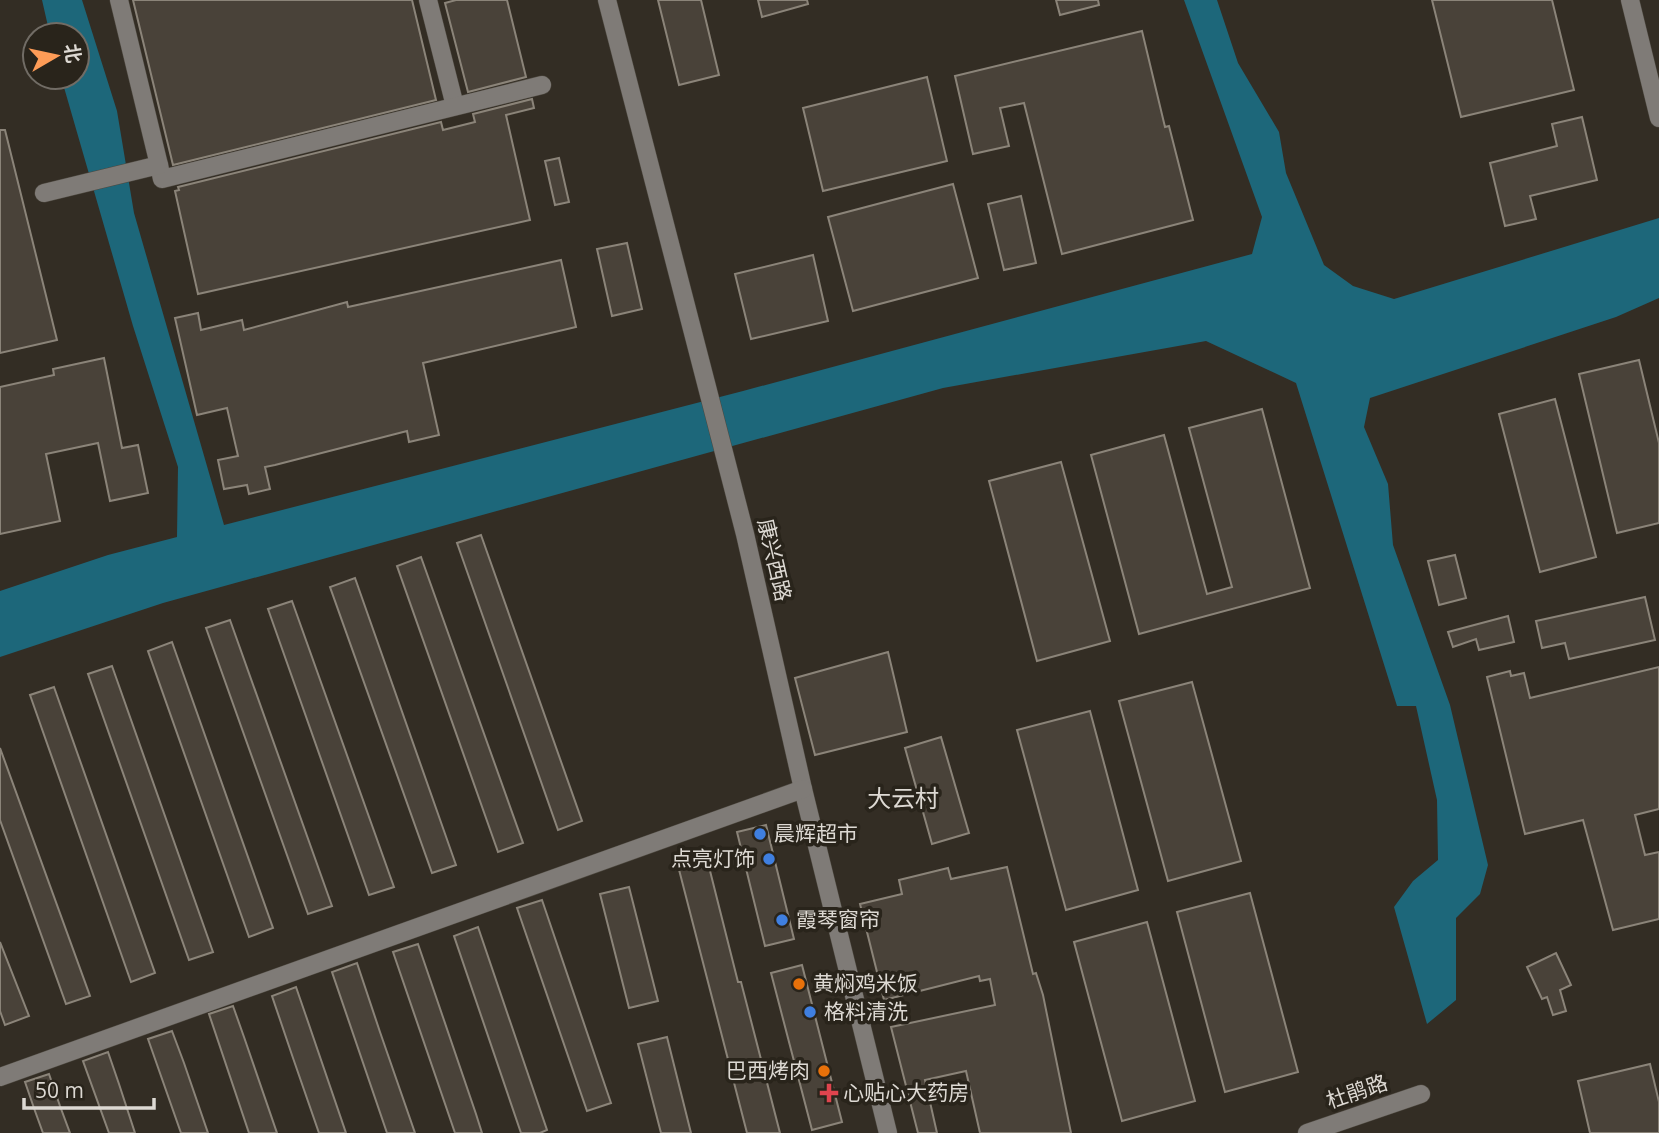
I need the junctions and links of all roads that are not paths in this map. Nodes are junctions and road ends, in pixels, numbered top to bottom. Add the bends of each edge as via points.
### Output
1 (119, 0) edge
2 (428, 0) edge
3 (607, 0) edge
4 (1630, 0) edge
5 (542, 85) dead end
6 (455, 106) junction
7 (1659, 118) edge
8 (159, 165) junction
9 (44, 193) dead end
10 (803, 789) junction
11 (0, 1077) edge
12 (1421, 1094) dead end
13 (888, 1133) edge
14 (1307, 1133) edge

1 - 8 street
2 - 6 street
3 - 10 street, 康兴西路 via 745,534
4 - 7 street
5 - 6 street
6 - 8 street via 163,179
8 - 9 street
10 - 11 street
10 - 13 street, 康兴西路
12 - 14 street, 杜鹃路

